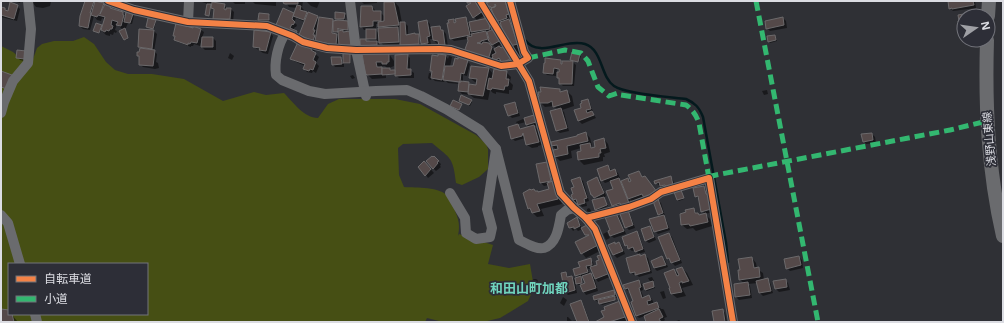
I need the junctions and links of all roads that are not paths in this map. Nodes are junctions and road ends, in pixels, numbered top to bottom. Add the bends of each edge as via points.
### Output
1 (28, 1) edge
2 (108, 1) edge
3 (189, 1) edge
4 (350, 1) edge
5 (480, 1) edge
6 (510, 1) edge
7 (188, 22) junction
8 (285, 34) junction
9 (987, 48) edge
10 (356, 50) junction
11 (518, 64) junction
12 (365, 94) junction
13 (1, 112) edge
14 (496, 149) junction
15 (450, 193) dead end
16 (574, 208) junction
17 (1, 215) edge
18 (586, 218) junction
19 (1003, 236) edge
20 (20, 263) edge
21 (632, 322) edge
22 (733, 322) edge

1 - 13 street via 31,29 28,63 13,81
2 - 7 street via 134,10
3 - 7 street
4 - 10 street
5 - 11 street
6 - 11 street via 524,52 528,58
7 - 8 street via 267,26
8 - 10 street via 326,48
8 - 12 street via 275,66 276,75 282,80 309,91 325,94
9 - 19 main road, 浅野山東線 via 989,152
10 - 11 street via 440,49 502,66
10 - 12 street
11 - 16 street via 529,81 560,193
12 - 14 street via 407,90 480,130
14 - 15 street via 487,209 492,228 490,237 476,239 466,233 465,218
14 - 16 street via 519,240 544,248 556,236 561,215
16 - 18 street
17 - 20 street via 8,223
18 - 21 street via 595,229
18 - 22 street via 629,207 651,199 661,192 709,178

